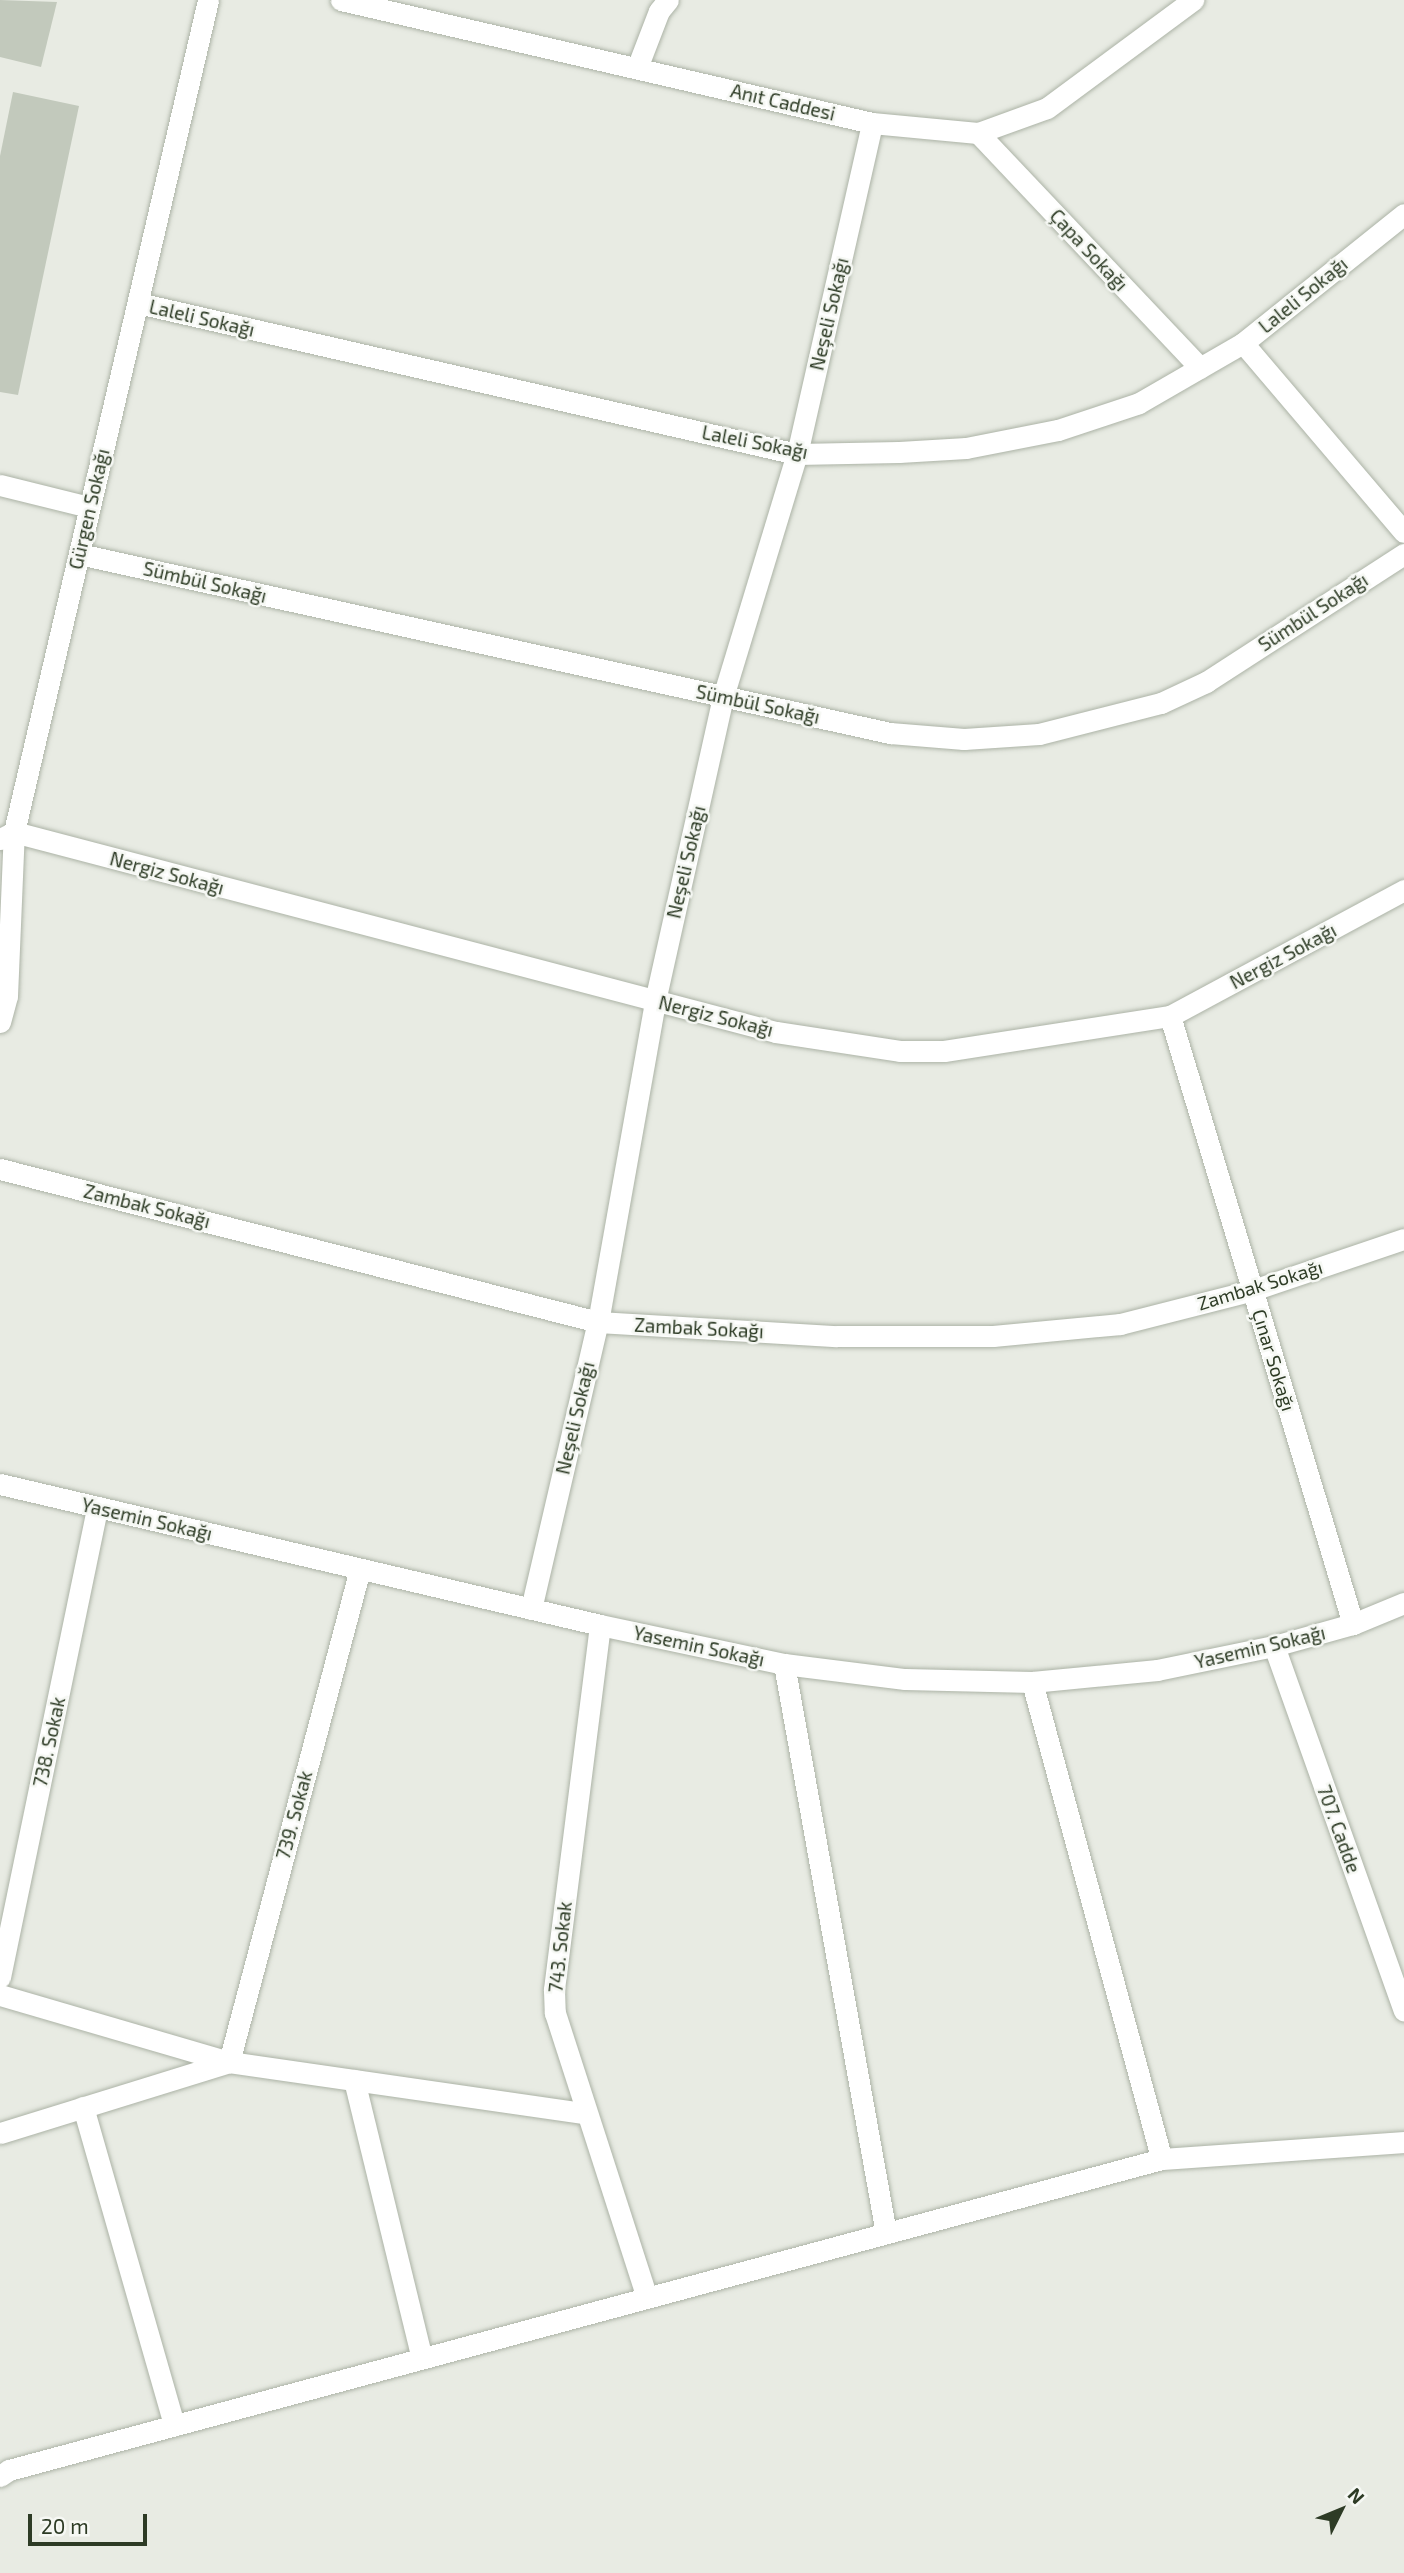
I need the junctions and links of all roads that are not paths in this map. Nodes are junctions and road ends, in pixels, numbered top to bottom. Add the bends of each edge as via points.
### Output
1 (208, 0) edge
2 (341, 0) edge
3 (668, 0) edge
4 (1193, 0) edge
5 (637, 68) junction
6 (872, 122) junction
7 (978, 133) junction
8 (1404, 214) edge
9 (138, 303) junction
10 (1243, 343) junction
11 (1200, 368) junction
12 (797, 454) junction
13 (0, 485) edge
14 (89, 507) junction
15 (1404, 532) edge
16 (79, 554) junction
17 (1404, 554) edge
18 (723, 697) junction
19 (7, 836) edge
20 (1404, 890) edge
21 (656, 1001) junction
22 (1170, 1016) junction
23 (0, 1022) edge
24 (0, 1169) edge
25 (1404, 1239) edge
26 (1253, 1290) junction
27 (597, 1322) junction
28 (0, 1485) edge
29 (97, 1507) junction
30 (360, 1569) junction
31 (1404, 1603) edge
32 (531, 1609) junction
33 (1353, 1624) junction
34 (600, 1625) junction
35 (1274, 1646) junction
36 (784, 1664) junction
37 (1032, 1682) junction
38 (0, 1978) edge
39 (0, 1995) edge
40 (1404, 2011) edge
41 (229, 2062) junction
42 (354, 2080) junction
43 (83, 2107) junction
44 (585, 2113) junction
45 (0, 2133) edge
46 (1404, 2142) edge
47 (1162, 2159) junction
48 (886, 2233) junction
49 (647, 2297) junction
50 (422, 2358) junction
51 (174, 2425) junction
52 (0, 2476) edge

1 - 9 street, Gürgen Sokağı
2 - 5 street, Anıt Caddesi
3 - 5 street via 659,10
4 - 7 street, Anıt Caddesi via 1047,108
5 - 6 street, Anıt Caddesi
6 - 7 street, Anıt Caddesi
6 - 12 street, Neşeli Sokağı
7 - 11 street, Çapa Sokağı
8 - 10 street, Laleli Sokağı
9 - 12 street, Laleli Sokağı
9 - 14 street, Gürgen Sokağı
10 - 11 street, Laleli Sokağı
10 - 15 street
11 - 12 street, Laleli Sokağı via 1139,403 1058,430 966,448
12 - 18 street, Neşeli Sokağı
13 - 14 street
14 - 16 street, Gürgen Sokağı
16 - 18 street, Sümbül Sokağı
16 - 19 street, Gürgen Sokağı
17 - 18 street, Sümbül Sokağı via 1206,682 1161,703 1052,732 933,738
18 - 21 street, Neşeli Sokağı
19 - 21 street, Nergiz Sokağı
19 - 23 street, Gürgen Sokağı via 7,996
20 - 22 street, Nergiz Sokağı
21 - 22 street, Nergiz Sokağı via 776,1032 900,1051 944,1051
21 - 27 street, Neşeli Sokağı
22 - 26 street, Çınar Sokağı
24 - 27 street, Zambak Sokağı
25 - 26 street, Zambak Sokağı
26 - 27 street, Zambak Sokağı via 1120,1324 993,1336 837,1336
26 - 33 street, Çınar Sokağı
27 - 32 street, Neşeli Sokağı
28 - 29 street, Yasemin Sokağı
29 - 30 street, Yasemin Sokağı
29 - 38 street, 738. Sokak
30 - 32 street, Yasemin Sokağı
30 - 41 street, 739. Sokak
31 - 33 street, Yasemin Sokağı
32 - 34 street, Yasemin Sokağı
33 - 35 street, Yasemin Sokağı
34 - 36 street, Yasemin Sokağı
34 - 44 street, 743. Sokak via 554,1990 557,2025
35 - 37 street, Yasemin Sokağı via 1157,1670
35 - 40 street, 707. Cadde
36 - 37 street, Yasemin Sokağı via 905,1679
36 - 48 street
37 - 47 street
39 - 41 street
41 - 42 street
41 - 43 street
42 - 44 street
42 - 50 street
43 - 45 street
43 - 51 street
44 - 49 street, 743. Sokak
46 - 47 street
47 - 48 street
48 - 49 street
49 - 50 street
50 - 51 street
51 - 52 street

